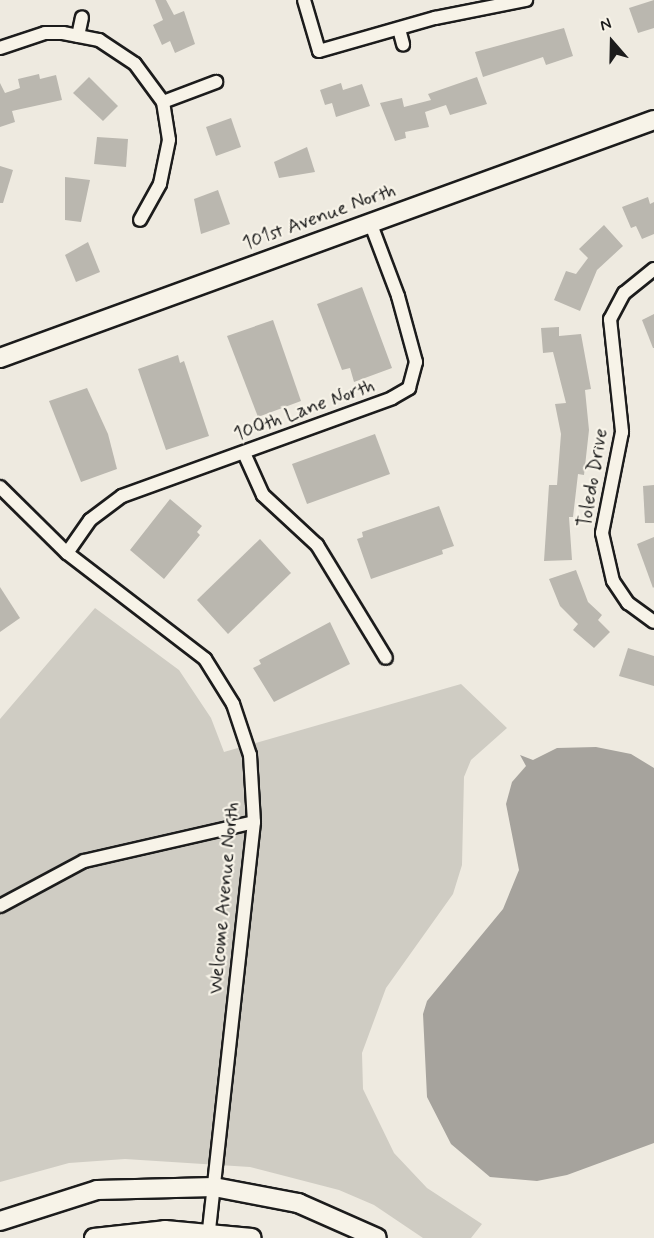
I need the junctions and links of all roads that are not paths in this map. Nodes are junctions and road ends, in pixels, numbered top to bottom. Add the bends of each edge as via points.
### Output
1 (304, 0) edge
2 (526, 0) edge
3 (82, 17) dead end
4 (399, 29) junction
5 (78, 36) junction
6 (403, 44) dead end
7 (0, 48) edge
8 (216, 82) dead end
9 (163, 102) junction
10 (654, 120) edge
11 (140, 220) dead end
12 (370, 222) junction
13 (654, 269) edge
14 (0, 358) edge
15 (244, 453) junction
16 (0, 487) edge
17 (67, 553) junction
18 (654, 622) edge
19 (386, 658) dead end
20 (254, 822) junction
21 (0, 906) edge
22 (214, 1187) junction
23 (0, 1221) edge
24 (209, 1235) edge
25 (94, 1238) edge
26 (252, 1238) edge
27 (377, 1238) edge

1 - 4 street via 319,51
2 - 4 street
3 - 5 street
4 - 6 street
5 - 7 street via 45,33
5 - 9 street via 99,40 135,64
8 - 9 street
9 - 11 street via 169,140 162,173
10 - 12 street, 101st Avenue North
12 - 14 street, 101st Avenue North
12 - 15 street, 100th Lane North via 398,296 416,362 415,380 392,398
13 - 18 street, Toledo Drive via 624,292 610,319 622,432 602,533 613,581 628,603
15 - 17 street, 100th Lane North via 110,502
15 - 19 street via 263,495 321,552
16 - 17 street, Welcome Avenue North
17 - 20 street, Welcome Avenue North via 205,659 233,704 250,755
20 - 21 street via 84,861
20 - 22 street, Welcome Avenue North
22 - 23 street via 97,1190
22 - 24 street, Welcome Avenue North
22 - 27 street via 298,1203
24 - 25 street via 165,1230
24 - 26 street

